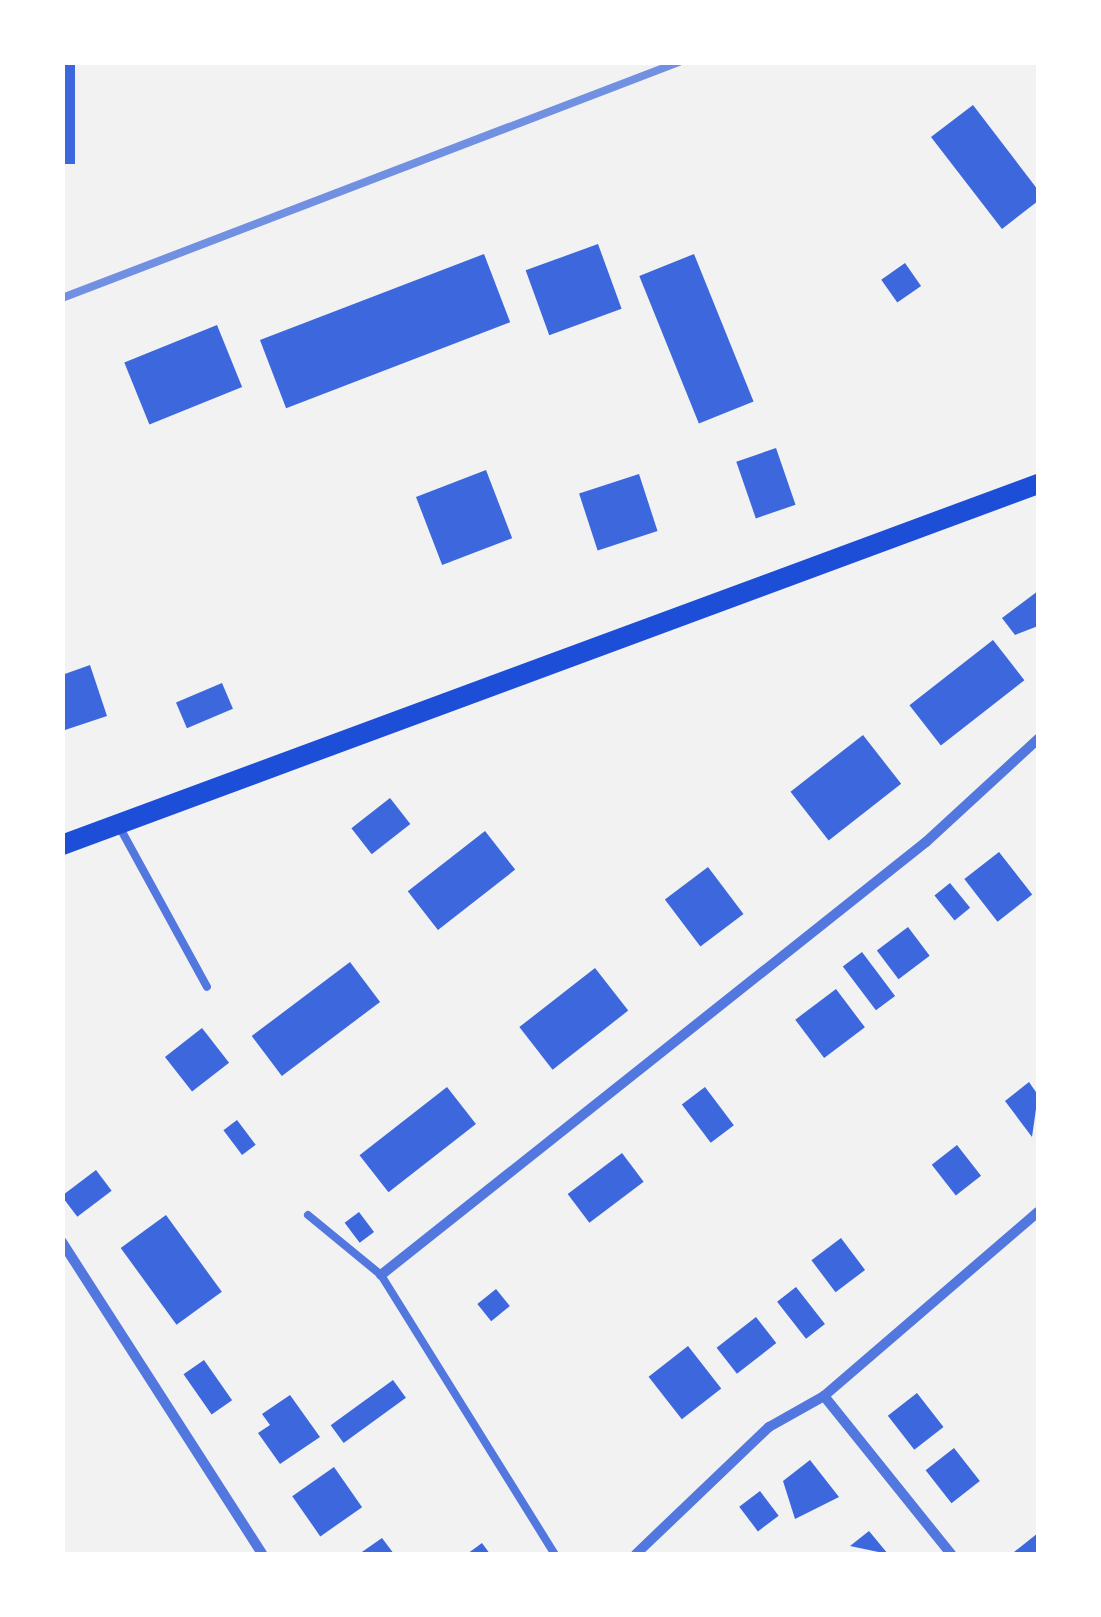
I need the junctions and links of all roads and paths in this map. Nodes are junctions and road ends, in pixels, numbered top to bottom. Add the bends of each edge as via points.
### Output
1 (1038, 484) edge
2 (1038, 738) edge
3 (118, 824) junction
4 (62, 845) edge
5 (207, 987) dead end
6 (1038, 1212) edge
7 (308, 1215) dead end
8 (62, 1242) edge
9 (382, 1275) junction
10 (824, 1396) junction
11 (262, 1554) edge
12 (555, 1554) edge
13 (636, 1554) edge
14 (951, 1554) edge

1 - 3 main road
2 - 9 street via 926,842
3 - 4 main road
3 - 5 lane
6 - 10 street
7 - 9 lane
8 - 11 street
9 - 12 lane
10 - 13 street via 769,1427
10 - 14 street

